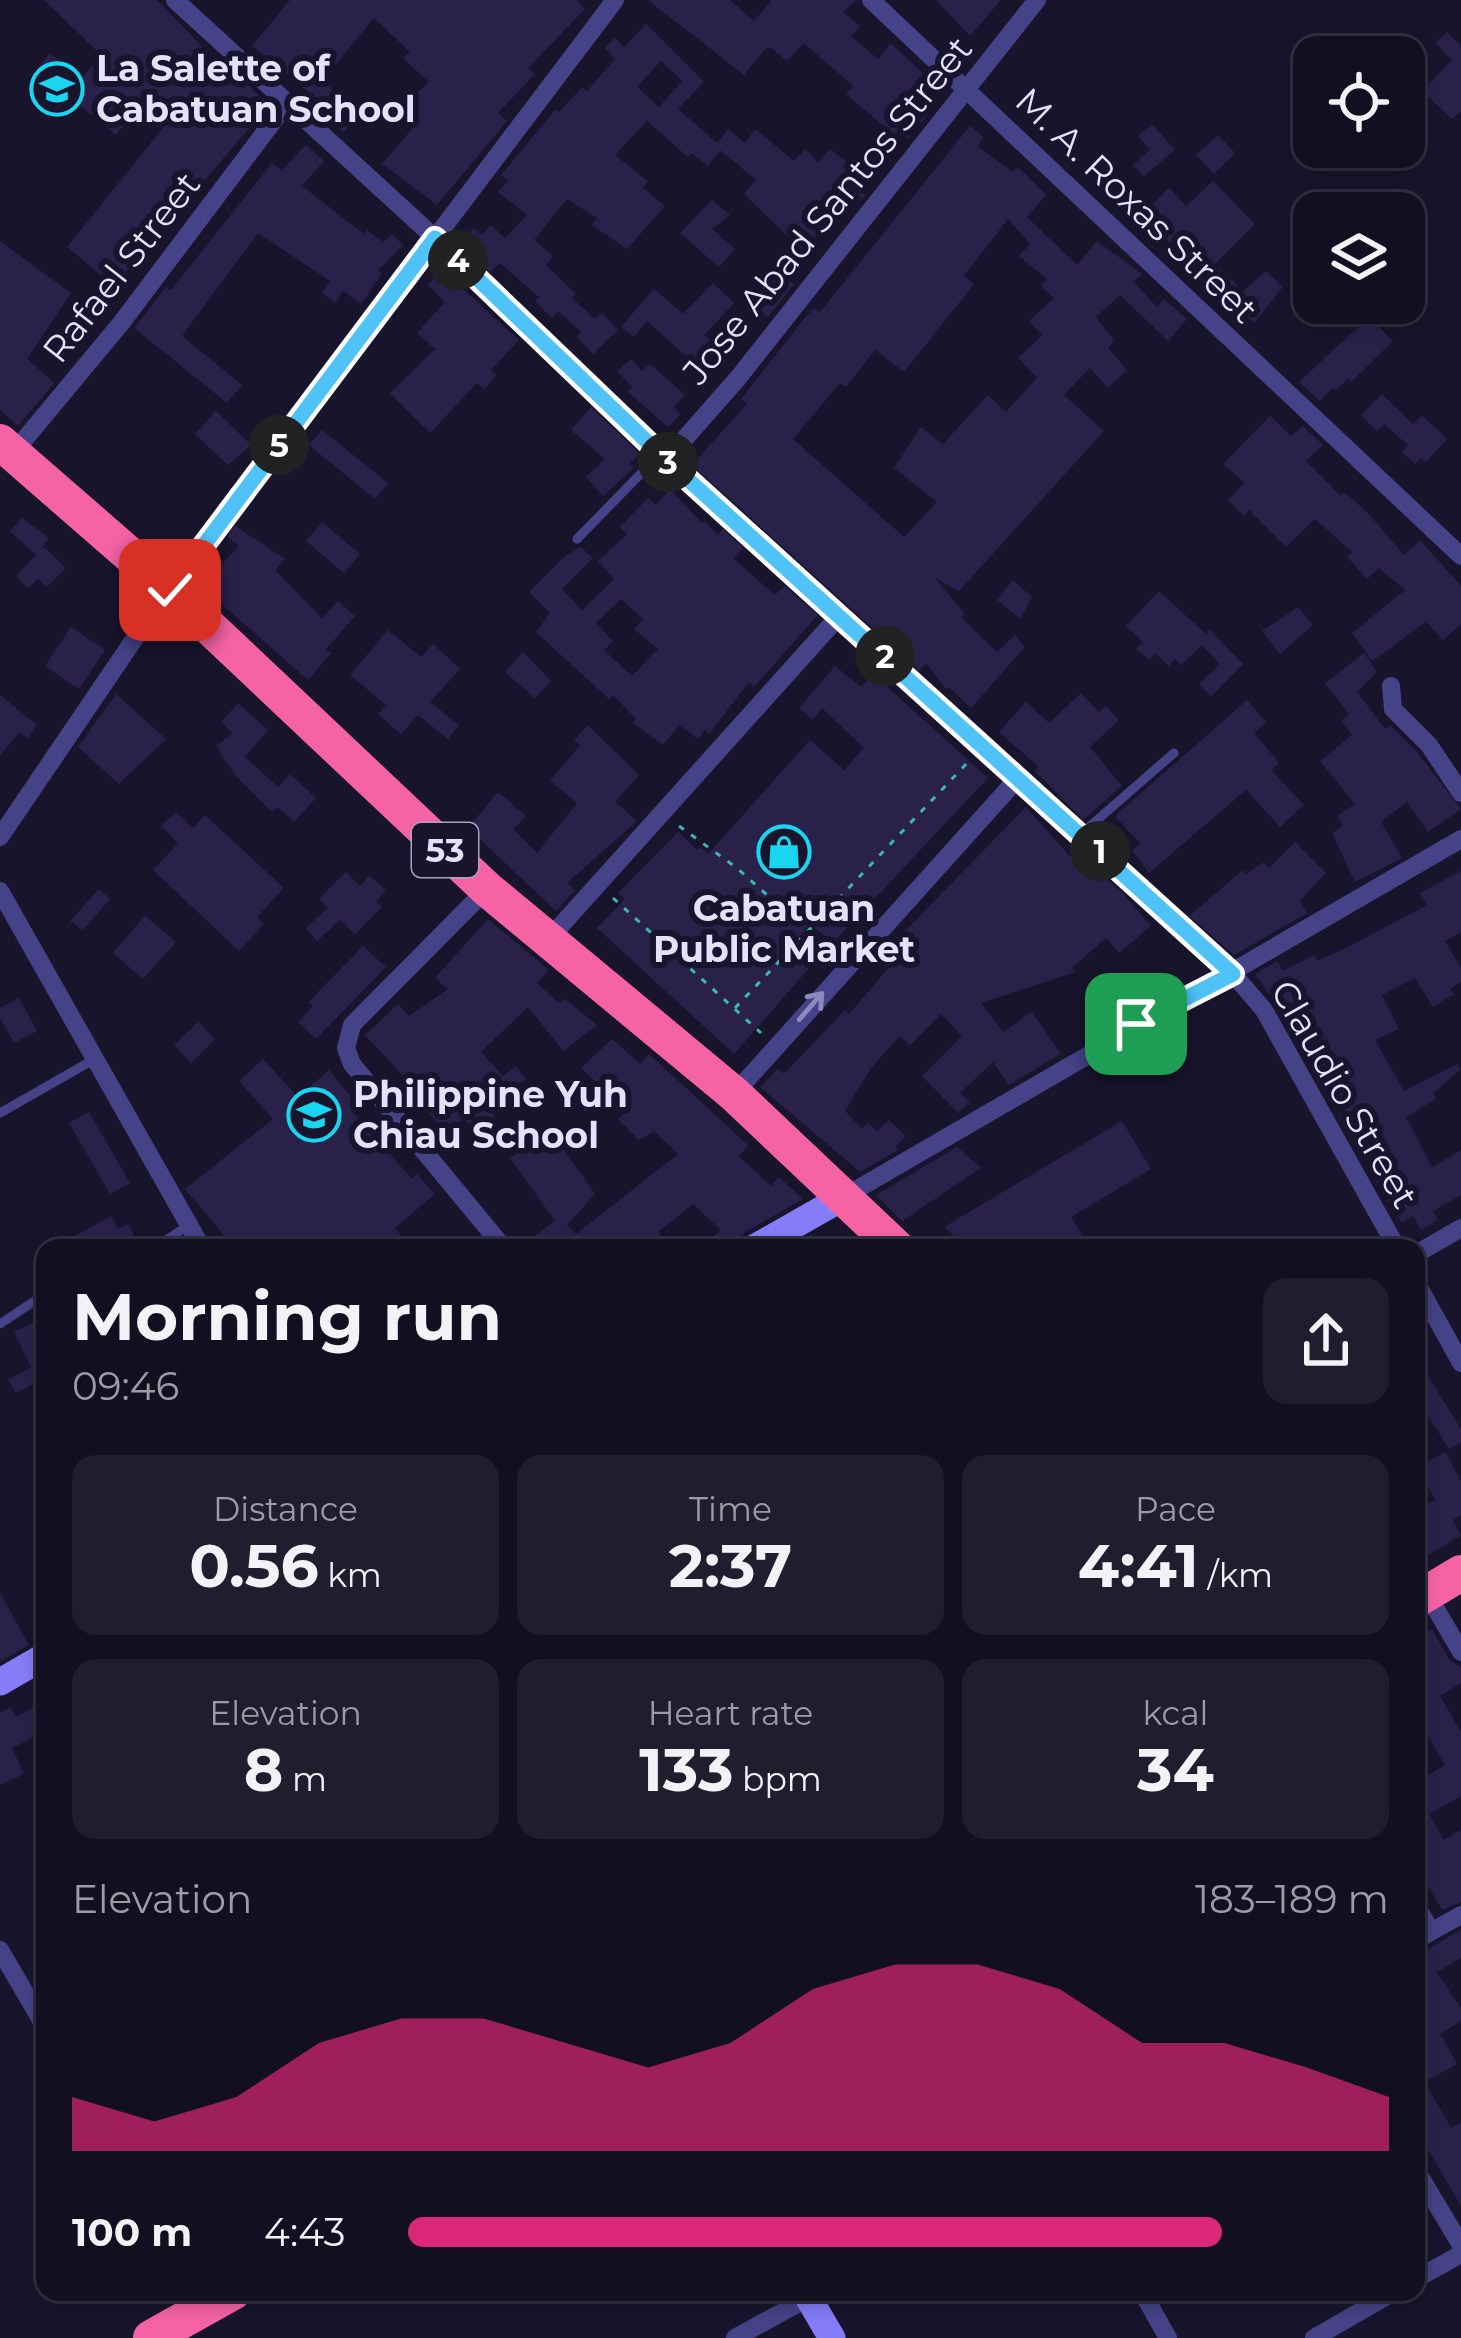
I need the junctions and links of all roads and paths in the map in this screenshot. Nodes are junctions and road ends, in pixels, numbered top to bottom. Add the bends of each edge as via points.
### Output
1 (175, 0) edge
2 (615, 0) edge
3 (871, 0) edge
4 (1037, 0) edge
5 (968, 90) junction
6 (287, 104) junction
7 (435, 238) junction
8 (5, 454) edge
9 (663, 457) junction
10 (577, 539) dead end
11 (1461, 556) edge
12 (170, 590) junction
13 (840, 615) junction
14 (1391, 686) dead end
15 (983, 746) junction
16 (1174, 753) dead end
17 (1018, 778) junction
18 (1461, 793) edge
19 (663, 814) junction
20 (1082, 834) junction
21 (0, 838) edge
22 (1461, 839) edge
23 (598, 885) junction
24 (487, 890) junction
25 (0, 891) edge
26 (809, 933) junction
27 (546, 942) junction
28 (846, 966) junction
29 (1233, 974) junction
30 (735, 1008) junction
31 (776, 1046) junction
32 (93, 1060) junction
33 (734, 1094) junction
34 (0, 1113) edge
35 (842, 1198) junction
36 (189, 1226) junction
37 (1461, 1228) edge
38 (168, 1239) edge
39 (197, 1239) edge
40 (497, 1239) edge
41 (770, 1239) edge
42 (887, 1239) edge
43 (1392, 1239) edge
44 (1425, 1249) edge
45 (1425, 1298) edge
46 (36, 1300) edge
47 (0, 1324) edge
48 (1461, 1363) edge
49 (1461, 1573) edge
50 (1425, 1595) edge
51 (1425, 1602) edge
52 (1461, 1652) edge
53 (36, 1660) edge
54 (0, 1682) edge
55 (1461, 1915) edge
56 (1425, 1935) edge
57 (0, 1951) edge
58 (36, 2012) edge
59 (1425, 2186) edge
60 (1461, 2249) edge
61 (1425, 2273) edge
62 (208, 2301) edge
63 (798, 2301) edge
64 (814, 2301) edge
65 (1147, 2301) edge
66 (1379, 2301) edge
67 (1322, 2336) edge
68 (151, 2338) edge
69 (735, 2338) edge
70 (832, 2338) edge
71 (1168, 2338) edge

1 - 6 street, Claudio Street
2 - 7 street
3 - 5 street, M. A. Roxas Street
4 - 5 street, Jose Abad Santos Street
5 - 9 street, Jose Abad Santos Street via 738,378
5 - 11 street, M. A. Roxas Street
6 - 7 street, Claudio Street
6 - 8 street, Rafael Street
7 - 9 street, Claudio Street
7 - 12 street
8 - 12 highway, 53
9 - 10 lane
9 - 13 street, Claudio Street
12 - 21 street
12 - 24 highway, 53
13 - 15 street, Claudio Street
13 - 19 street
14 - 18 street via 1393,710
15 - 17 street, Claudio Street
15 - 26 path
16 - 20 lane
17 - 20 street, Claudio Street
17 - 28 street
19 - 23 street
19 - 26 path
20 - 29 street, Claudio Street
22 - 29 street
23 - 27 street
23 - 30 path
24 - 27 highway, 53
24 - 40 street via 352,1025 346,1048
25 - 32 street
26 - 28 path
26 - 30 path
27 - 33 highway, 53
31 -> 28 street
29 - 35 street
29 - 43 street, Claudio Street via 1264,1010
30 - 31 path
31 - 33 street
32 - 34 lane
32 - 36 street
33 - 35 highway, 53
35 - 41 street
35 - 42 highway, 53
36 - 38 lane
36 - 39 street
37 - 44 street
45 - 48 street
46 - 47 lane
49 - 50 highway
51 - 52 street
53 - 54 street
55 - 56 street
57 - 58 street
59 - 60 street
60 - 61 street
62 - 68 highway
63 - 69 street
64 - 70 street
65 - 71 street
66 - 67 street

